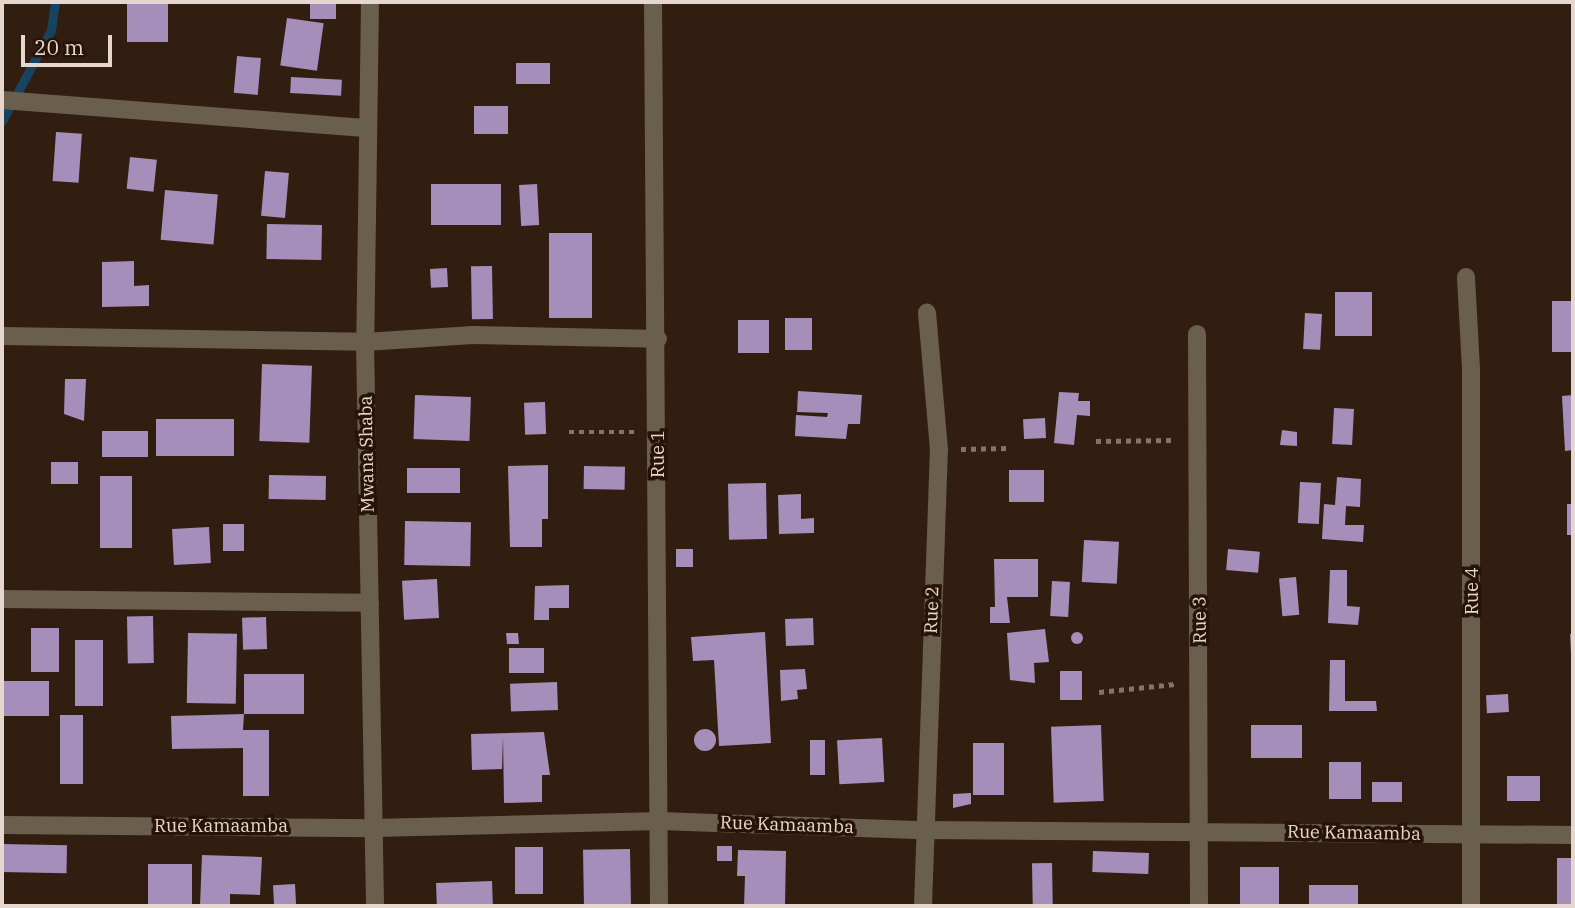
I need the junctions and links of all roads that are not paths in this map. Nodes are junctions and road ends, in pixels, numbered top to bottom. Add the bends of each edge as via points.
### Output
1 (370, 2) edge
2 (653, 2) edge
3 (2, 100) edge
4 (368, 128) junction
5 (1466, 277) dead end
6 (927, 313) dead end
7 (1198, 334) dead end
8 (2, 336) edge
9 (658, 339) junction
10 (365, 342) junction
11 (2, 599) edge
12 (370, 603) junction
13 (660, 821) junction
14 (2, 825) edge
15 (375, 828) junction
16 (923, 830) junction
17 (1199, 831) junction
18 (1473, 834) junction
19 (1573, 835) edge
20 (375, 906) edge
21 (659, 906) edge
22 (923, 906) edge
23 (1199, 906) edge
24 (1471, 906) edge

1 - 4 street, Mwana Shaba
2 - 9 street, Rue 1
3 - 4 street
4 - 10 street, Mwana Shaba
5 - 18 street, Rue 4 via 1471,370
6 - 16 street, Rue 2 via 939,450
7 - 17 street, Rue 3
8 - 10 street
9 - 10 street via 473,335
9 - 13 street, Rue 1
10 - 12 street, Mwana Shaba
11 - 12 street
12 - 15 street, Mwana Shaba
13 - 15 street, Rue Kamaamba
13 - 16 street, Rue Kamaamba
13 - 21 street, Rue 1
14 - 15 street, Rue Kamaamba
15 - 20 street, Mwana Shaba
16 - 17 street, Rue Kamaamba
16 - 22 street, Rue 2
17 - 18 street, Rue Kamaamba
17 - 23 street, Rue 3
18 - 19 street, Rue Kamaamba
18 - 24 street, Rue 4

